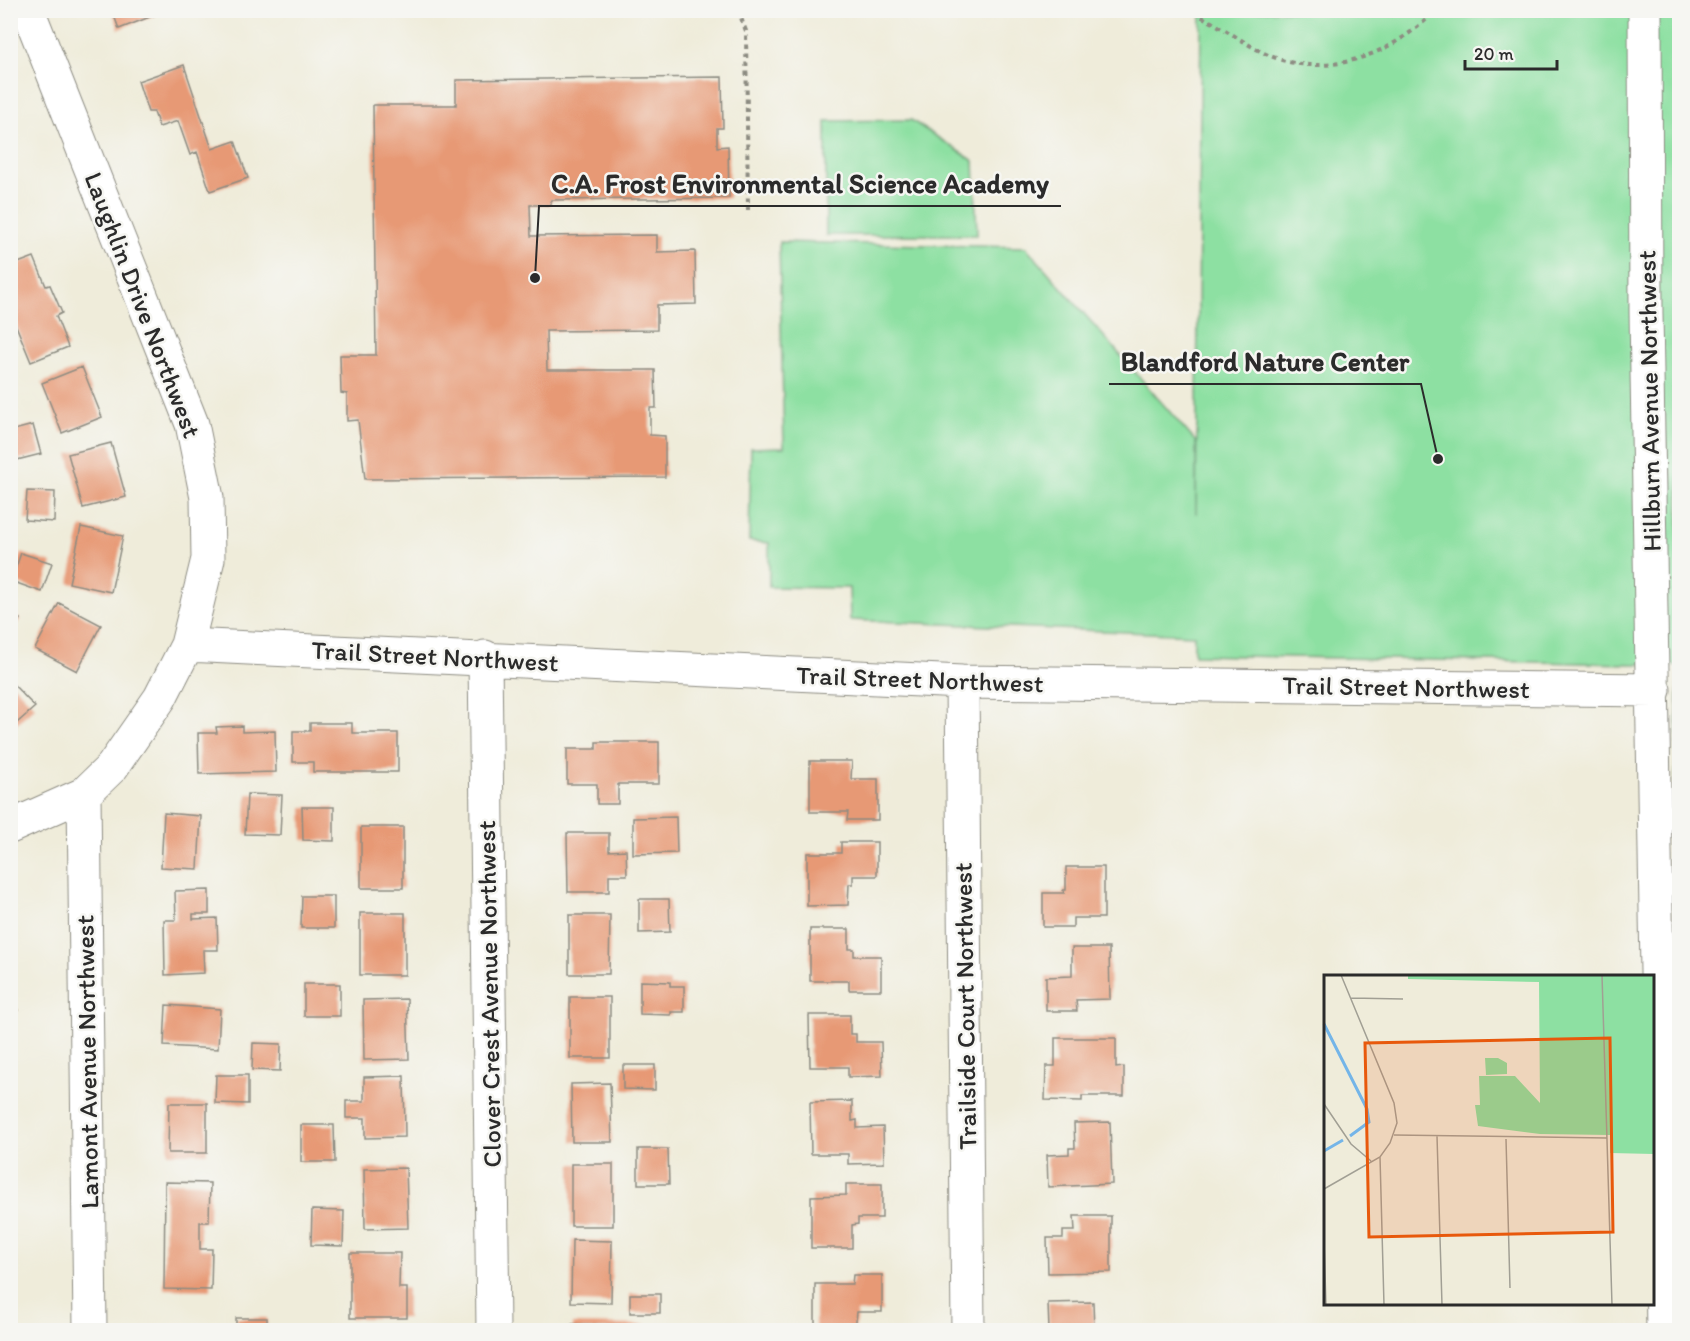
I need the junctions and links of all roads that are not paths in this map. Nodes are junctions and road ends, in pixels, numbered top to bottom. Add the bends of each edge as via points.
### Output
1 (28, 10) edge
2 (1645, 10) edge
3 (187, 645) junction
4 (485, 657) junction
5 (962, 682) junction
6 (1654, 690) junction
7 (84, 794) junction
8 (14, 818) edge
9 (90, 1330) edge
10 (493, 1330) edge
11 (968, 1330) edge
12 (1664, 1330) edge

1 - 3 street, Laughlin Drive Northwest via 192,424 207,498 208,559
2 - 6 street, Hillburn Avenue Northwest via 1646,313
3 - 4 street, Trail Street Northwest
3 - 7 street, Laughlin Drive Northwest via 144,722 112,767
4 - 5 street, Trail Street Northwest via 729,673
4 - 10 street, Clover Crest Avenue Northwest
5 - 6 street, Trail Street Northwest
5 - 11 street, Trailside Court Northwest
6 - 12 street, Hillburn Avenue Northwest
7 - 8 street
7 - 9 street, Lamont Avenue Northwest

